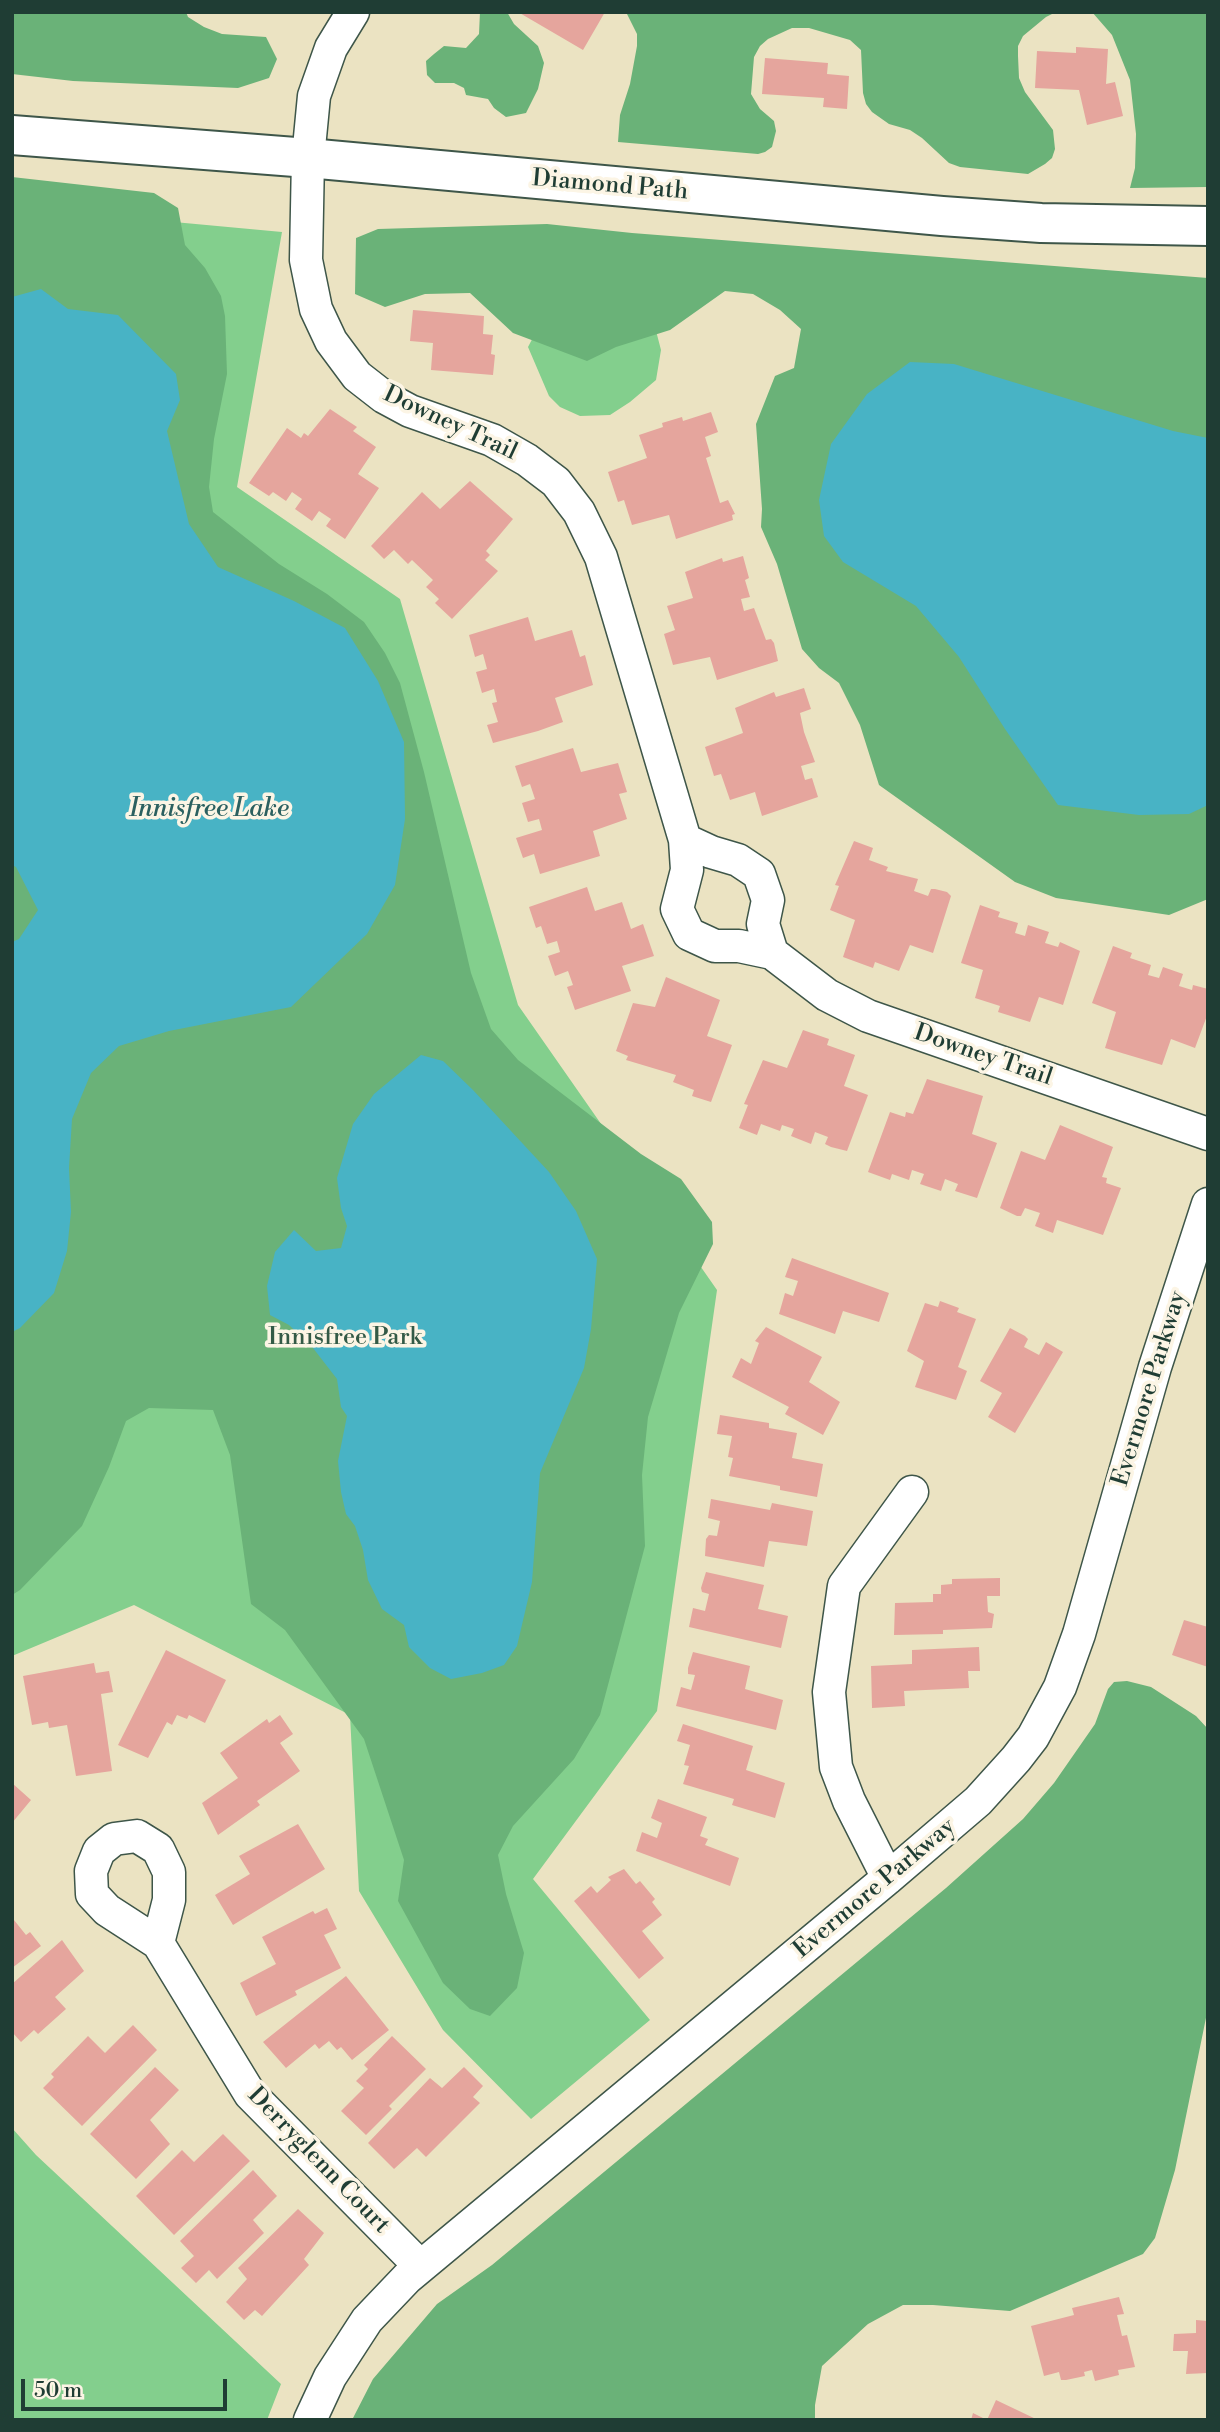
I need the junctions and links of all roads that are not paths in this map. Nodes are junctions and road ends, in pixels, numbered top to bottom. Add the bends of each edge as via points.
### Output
1 (353, 12) edge
2 (12, 135) edge
3 (308, 158) junction
4 (1208, 226) edge
5 (685, 840) junction
6 (772, 953) junction
7 (1208, 1134) edge
8 (1208, 1204) edge
9 (912, 1492) dead end
10 (888, 1878) junction
11 (158, 1943) dead end
12 (421, 2266) junction
13 (310, 2420) edge

1 - 3 street, Downey Trail via 331,48 317,87
2 - 3 street, Diamond Path
3 - 4 street, Diamond Path via 942,216
3 - 5 street, Downey Trail via 306,260 316,309 331,341 357,376 384,397 492,440 527,460 556,482 579,512 601,557
5 - 6 street via 738,860 759,874 768,900 763,923
5 - 6 street, Downey Trail via 687,870 677,909 689,934 715,946
6 - 7 street, Downey Trail via 827,995 868,1016
8 - 10 street, Evermore Parkway via 1060,1687 1033,1737 998,1781
9 - 10 street via 844,1586 829,1692 836,1767
10 - 12 street, Evermore Parkway
11 - 12 street, Derryglenn Court via 250,2094
12 - 13 street, Evermore Parkway via 367,2320 330,2377

